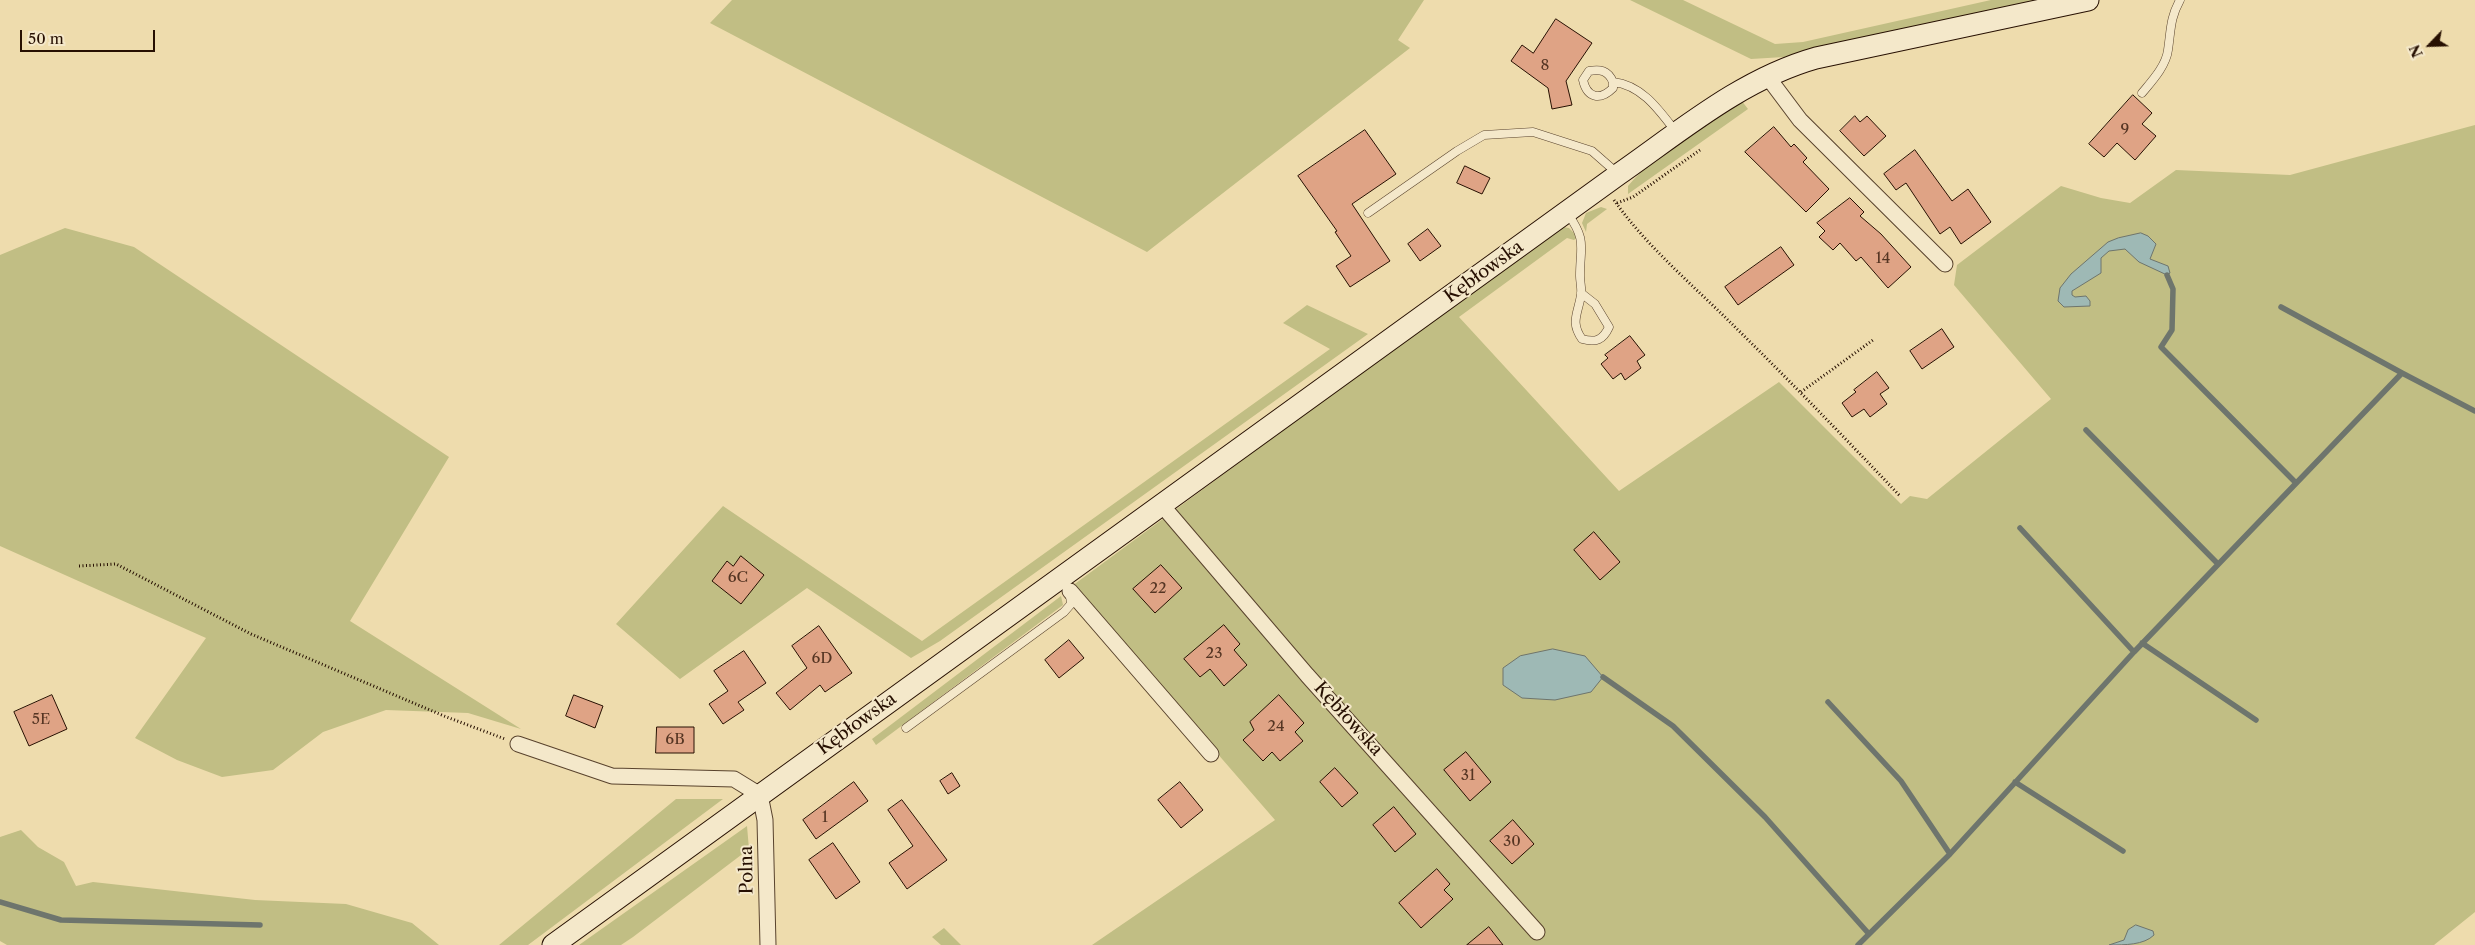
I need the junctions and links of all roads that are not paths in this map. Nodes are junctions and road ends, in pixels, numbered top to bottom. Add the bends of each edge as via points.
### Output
1 (2088, 0) edge
2 (2180, 0) edge
3 (1767, 76) junction
4 (1612, 82) dead end
5 (2142, 94) dead end
6 (1678, 133) junction
7 (1611, 180) junction
8 (1566, 212) junction
9 (1368, 213) dead end
10 (1945, 264) dead end
11 (1581, 293) junction
12 (1161, 504) junction
13 (1067, 582) junction
14 (906, 728) dead end
15 (518, 744) road end
16 (1210, 754) dead end
17 (760, 795) junction
18 (1537, 932) dead end
19 (553, 945) edge
20 (768, 945) edge

1 - 3 street, Kębłowska via 1816,58
2 - 5 lane via 2172,14 2168,51
3 - 6 street, Kębłowska via 1723,101
3 - 10 street via 1800,120
4 - 6 lane via 1623,83 1642,92
6 - 7 street, Kębłowska
7 - 8 street, Kębłowska
7 - 9 lane via 1592,151 1533,132 1484,135
8 - 11 lane via 1581,236
8 - 12 street, Kębłowska
11 - 11 lane via 1575,329 1582,339 1598,341 1609,327 1595,304
12 - 13 street, Kębłowska
12 - 18 street, Kębłowska via 1307,674
13 - 14 lane via 1071,604 1064,612
13 - 16 street
13 - 17 street, Kębłowska
15 - 17 street via 612,776 734,779
17 - 19 street, Kębłowska
17 - 20 street, Polna via 765,820

